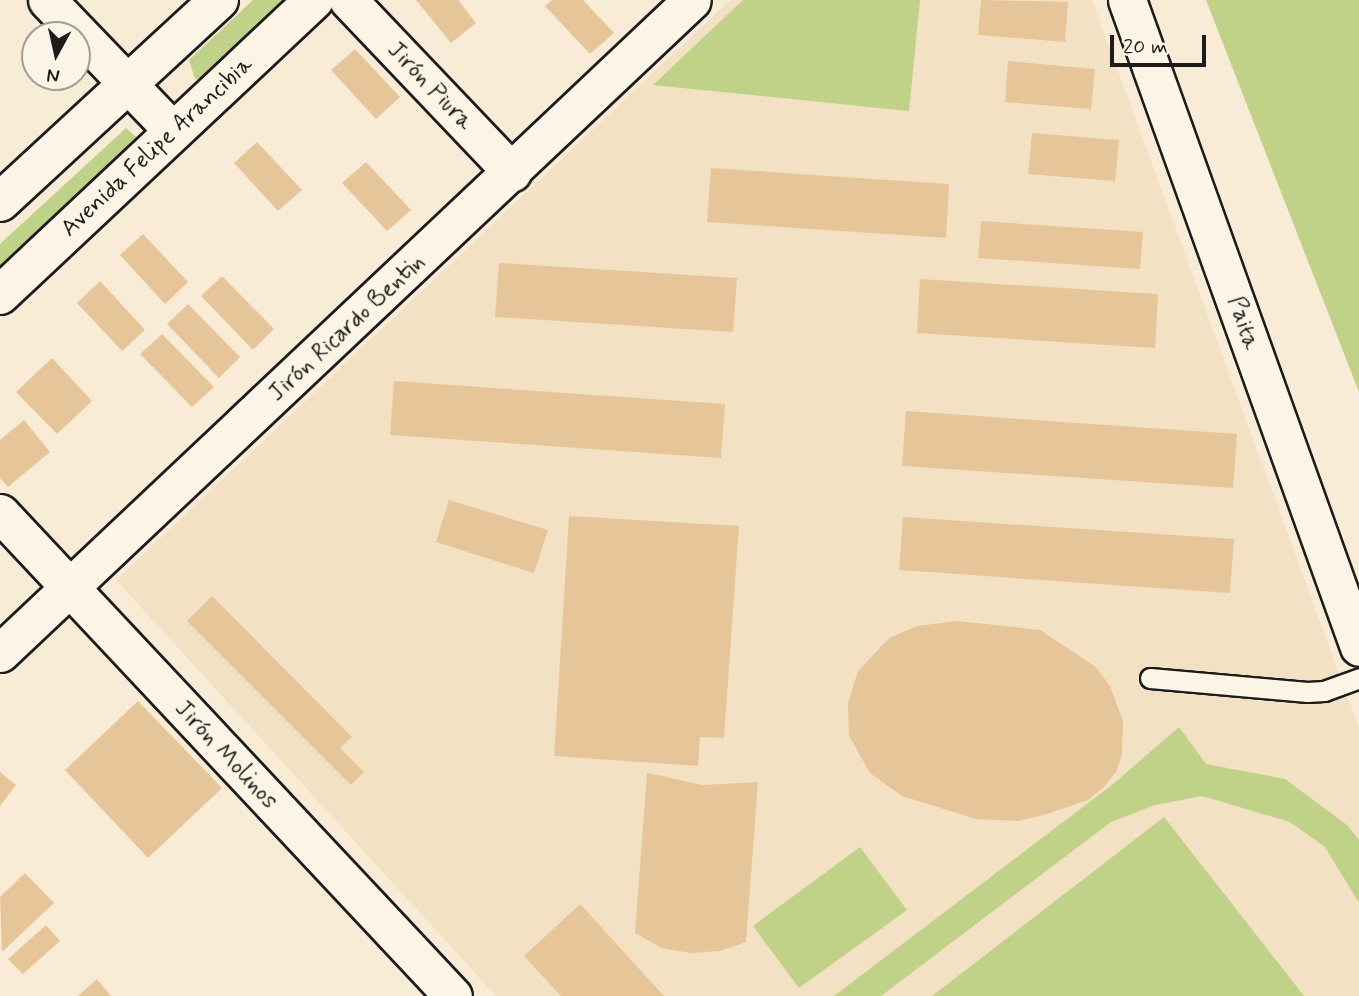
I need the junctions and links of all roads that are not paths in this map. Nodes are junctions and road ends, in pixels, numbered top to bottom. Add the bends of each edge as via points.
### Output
1 (47, 0) edge
2 (219, 0) edge
3 (314, 0) edge
4 (348, 0) edge
5 (692, 0) edge
6 (1127, 0) edge
7 (127, 84) junction
8 (172, 131) junction
9 (512, 172) junction
10 (0, 202) edge
11 (0, 295) edge
12 (0, 513) edge
13 (69, 588) junction
14 (1359, 647) edge
15 (0, 653) edge
16 (1150, 678) dead end
17 (1359, 678) edge
18 (453, 996) edge

1 - 7 street
2 - 7 main road
3 - 8 main road, Avenida Felipe Arancibia
4 - 9 street, Jirón Piura
5 - 9 street, Jirón Ricardo Bentin
6 - 14 street, Paita
7 - 8 street
7 - 10 main road
8 - 11 main road, Avenida Felipe Arancibia
9 - 13 street, Jirón Ricardo Bentin
12 - 13 street, Jirón Molinos
13 - 15 street, Jirón Ricardo Bentin
13 - 18 street, Jirón Molinos
16 - 17 lane via 1307,692

